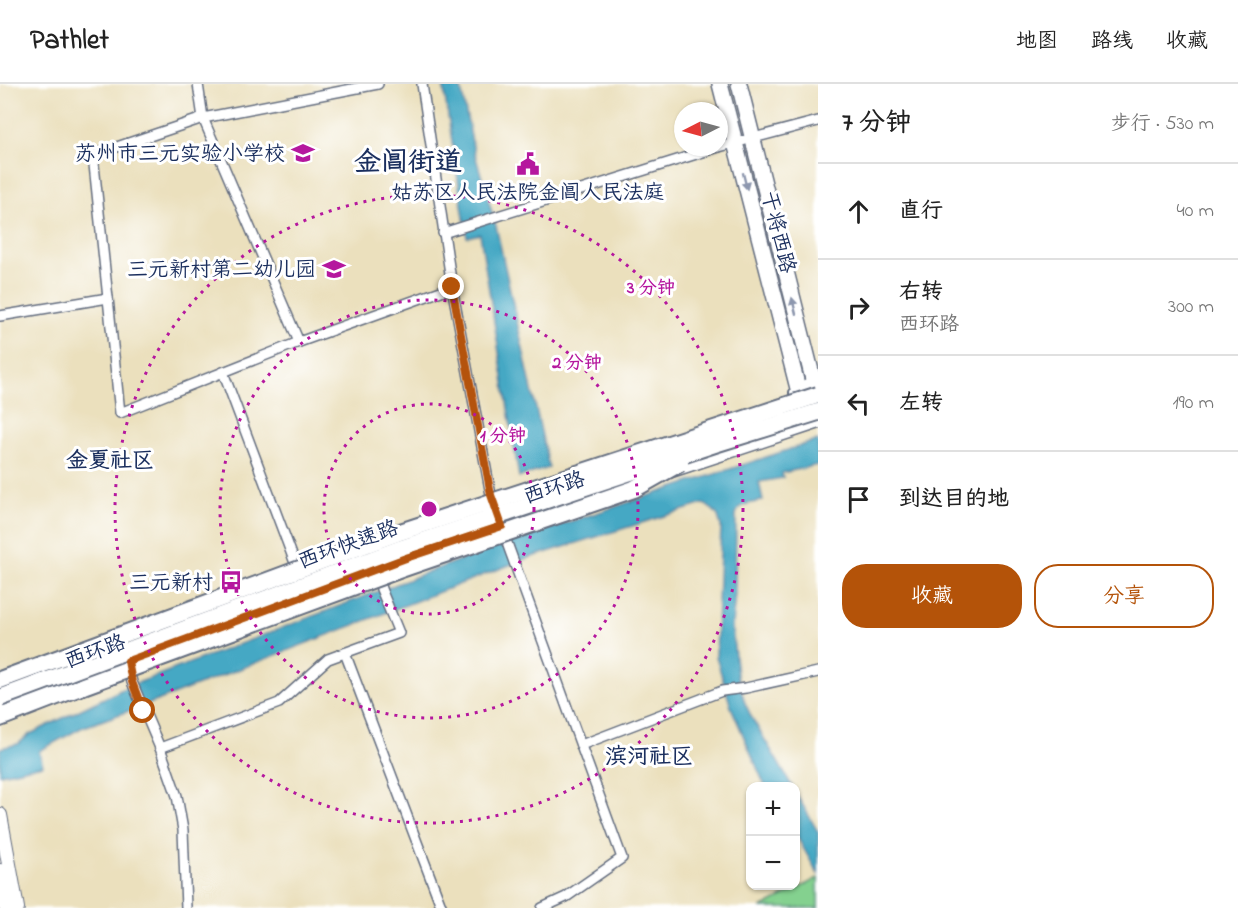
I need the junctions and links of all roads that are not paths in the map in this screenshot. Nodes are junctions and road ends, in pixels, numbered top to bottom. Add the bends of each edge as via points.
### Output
1 (198, 84) edge
2 (378, 84) edge
3 (422, 84) edge
4 (720, 84) edge
5 (739, 84) edge
6 (203, 118) junction
7 (818, 121) edge
8 (752, 138) junction
9 (735, 142) junction
10 (728, 144) edge
11 (690, 156) edge
12 (443, 233) junction
13 (452, 287) junction
14 (108, 297) junction
15 (0, 316) edge
16 (299, 342) junction
17 (223, 372) junction
18 (817, 389) edge
19 (812, 415) edge
20 (714, 444) junction
21 (491, 495) junction
22 (504, 533) junction
23 (367, 537) junction
24 (295, 563) junction
25 (377, 568) junction
26 (117, 630) junction
27 (345, 653) junction
28 (128, 661) junction
29 (818, 672) edge
30 (0, 673) edge
31 (0, 680) edge
32 (0, 698) edge
33 (0, 709) edge
34 (0, 718) edge
35 (581, 745) junction
36 (160, 748) junction
37 (0, 815) edge
38 (0, 871) edge
39 (6, 908) edge
40 (17, 908) edge
41 (186, 908) edge
42 (442, 908) edge
43 (542, 908) edge

1 - 6 street
2 - 6 street
3 - 12 street
4 - 9 main road, 干将西路
5 - 8 main road, 干将西路
6 - 14 street via 93,155
6 - 16 street
7 - 8 street
8 - 9 street
18 -> 8 main road, 干将西路
9 - 10 street
9 -> 19 main road, 干将西路
11 - 12 street
12 - 13 street
13 - 16 street
13 - 21 street
14 - 15 street
14 - 17 street via 120,413
16 - 17 street
17 - 24 street
18 - 19 highway, 西环快速路
18 - 31 highway, 西环快速路, bridge via 397,533
19 - 20 highway, 西环快速路, bridge
19 - 21 main road, 西环路
19 - 22 main road, 西环路 via 669,450 629,484
20 - 32 highway, 西环快速路, bridge via 402,548
20 - 34 highway, bridge via 634,489 401,569
21 - 22 street
21 - 23 main road, 西环路
22 - 25 main road, 西环路
22 - 35 street
23 - 24 main road, 西环路
23 - 25 street
24 - 26 main road, 西环路
25 - 27 street via 399,633
25 - 28 main road, 西环路
26 - 28 street
26 - 30 main road, 西环路
27 - 36 street via 328,659 279,703
27 - 42 street
28 - 33 main road, 西环路
28 - 36 street via 132,682
29 - 35 street via 722,691
35 - 43 street via 622,858
36 - 41 street via 182,819
37 - 40 main road
38 - 39 main road

